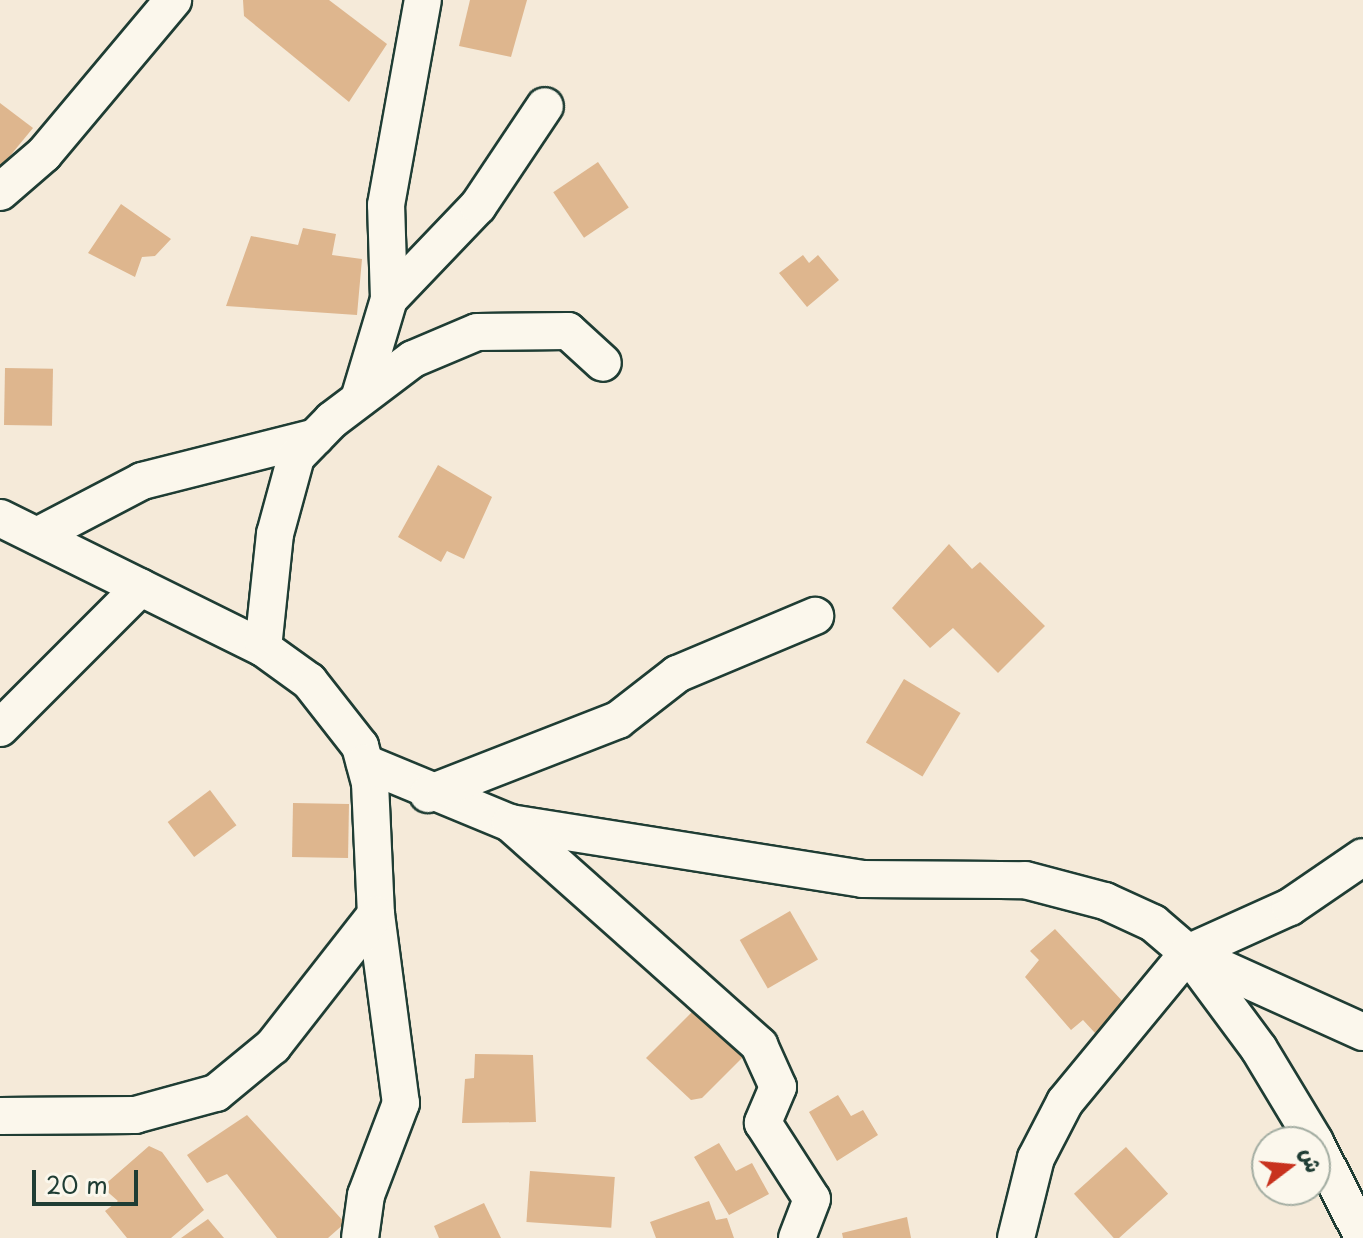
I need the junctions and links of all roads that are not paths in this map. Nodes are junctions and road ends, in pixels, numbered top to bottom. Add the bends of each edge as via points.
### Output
1 (173, 0) edge
2 (423, 0) edge
3 (545, 106) dead end
4 (0, 192) edge
5 (389, 299) junction
6 (603, 363) dead end
7 (359, 399) junction
8 (316, 437) junction
9 (0, 518) edge
10 (37, 536) junction
11 (141, 587) junction
12 (815, 616) dead end
13 (263, 648) junction
14 (0, 728) edge
15 (365, 763) junction
16 (428, 794) junction
17 (510, 823) junction
18 (1363, 857) edge
19 (376, 914) junction
20 (1188, 953) junction
21 (1363, 1032) edge
22 (0, 1116) edge
23 (1305, 1126) edge
24 (1331, 1174) edge
25 (1363, 1237) edge
26 (360, 1238) edge
27 (797, 1238) edge
28 (1016, 1238) edge

1 - 4 street via 44,154
2 - 5 street via 386,205
3 - 5 street via 478,206
5 - 7 street
6 - 7 street via 568,331 477,332 413,359
7 - 8 street
8 - 10 street via 142,481
8 - 13 street via 296,457 275,534
9 - 10 street
10 - 11 street
11 - 13 street
11 - 14 street
12 - 16 street via 677,674 618,720
13 - 15 street via 340,714
15 - 16 street
15 - 19 street
16 - 17 street
17 - 20 street via 862,879 1025,880 1105,901 1153,923
17 - 27 street via 759,1045 778,1087 763,1123 812,1199
18 - 20 street via 1290,907
19 - 22 street via 273,1046 216,1093 135,1115
19 - 26 street via 401,1103 366,1195
20 - 21 street
20 - 23 street via 1259,1049
20 - 28 street via 1065,1102 1036,1158
24 - 25 street

